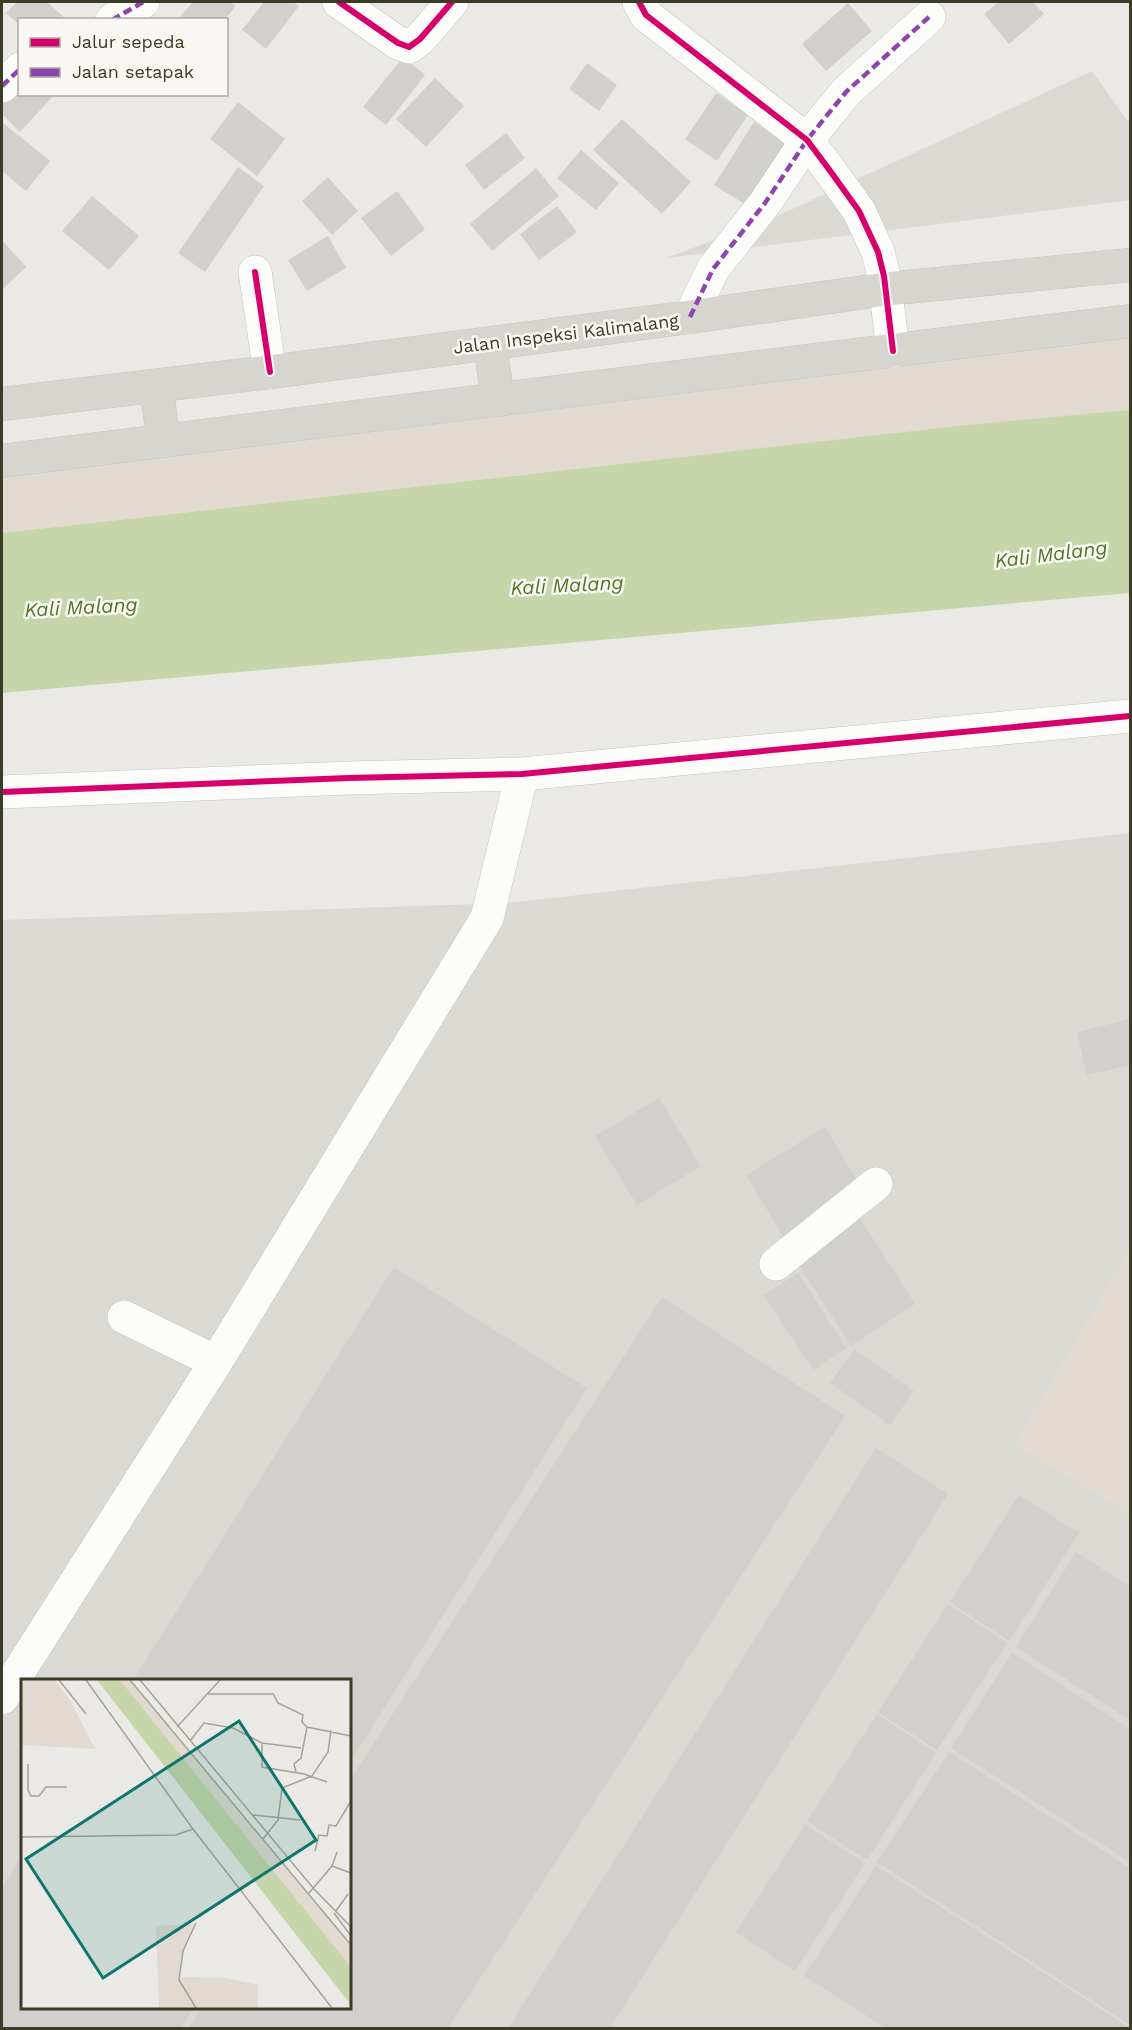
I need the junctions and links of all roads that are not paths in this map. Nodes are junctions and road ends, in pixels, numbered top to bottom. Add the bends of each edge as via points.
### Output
1 (143, 2) edge
2 (339, 2) edge
3 (452, 2) edge
4 (639, 2) edge
5 (929, 17) dead end
6 (115, 18) edge
7 (18, 71) edge
8 (2, 86) edge
9 (807, 140) junction
10 (1131, 265) edge
11 (255, 272) dead end
12 (886, 289) junction
13 (690, 317) junction
14 (1131, 321) edge
15 (490, 344) junction
16 (893, 351) junction
17 (270, 372) junction
18 (156, 386) junction
19 (498, 400) junction
20 (2, 404) edge
21 (164, 441) junction
22 (2, 461) edge
23 (1131, 716) edge
24 (522, 774) junction
25 (2, 792) edge
26 (876, 1184) dead end
27 (776, 1264) dead end
28 (124, 1317) dead end
29 (216, 1362) junction
30 (2, 1698) edge

1 - 6 street
2 - 3 street via 409,47
4 - 9 street via 646,15
5 - 9 street via 846,93
7 - 8 street
9 - 12 street via 858,211 878,252
9 - 13 street via 765,203 713,269
10 - 12 main road, Jalan Inspeksi Kalimalang
11 - 17 street
12 - 13 main road, Jalan Inspeksi Kalimalang
12 - 16 street
13 - 15 main road, Jalan Inspeksi Kalimalang
14 - 16 main road
15 - 17 main road, Jalan Inspeksi Kalimalang
15 - 19 main road
16 - 19 main road
17 - 18 main road, Jalan Inspeksi Kalimalang
18 - 20 main road, Jalan Inspeksi Kalimalang
18 - 21 main road
19 - 21 main road
21 - 22 main road
23 - 24 street
24 - 25 street
24 - 29 street via 487,918
26 - 27 street
28 - 29 street
29 - 30 street

